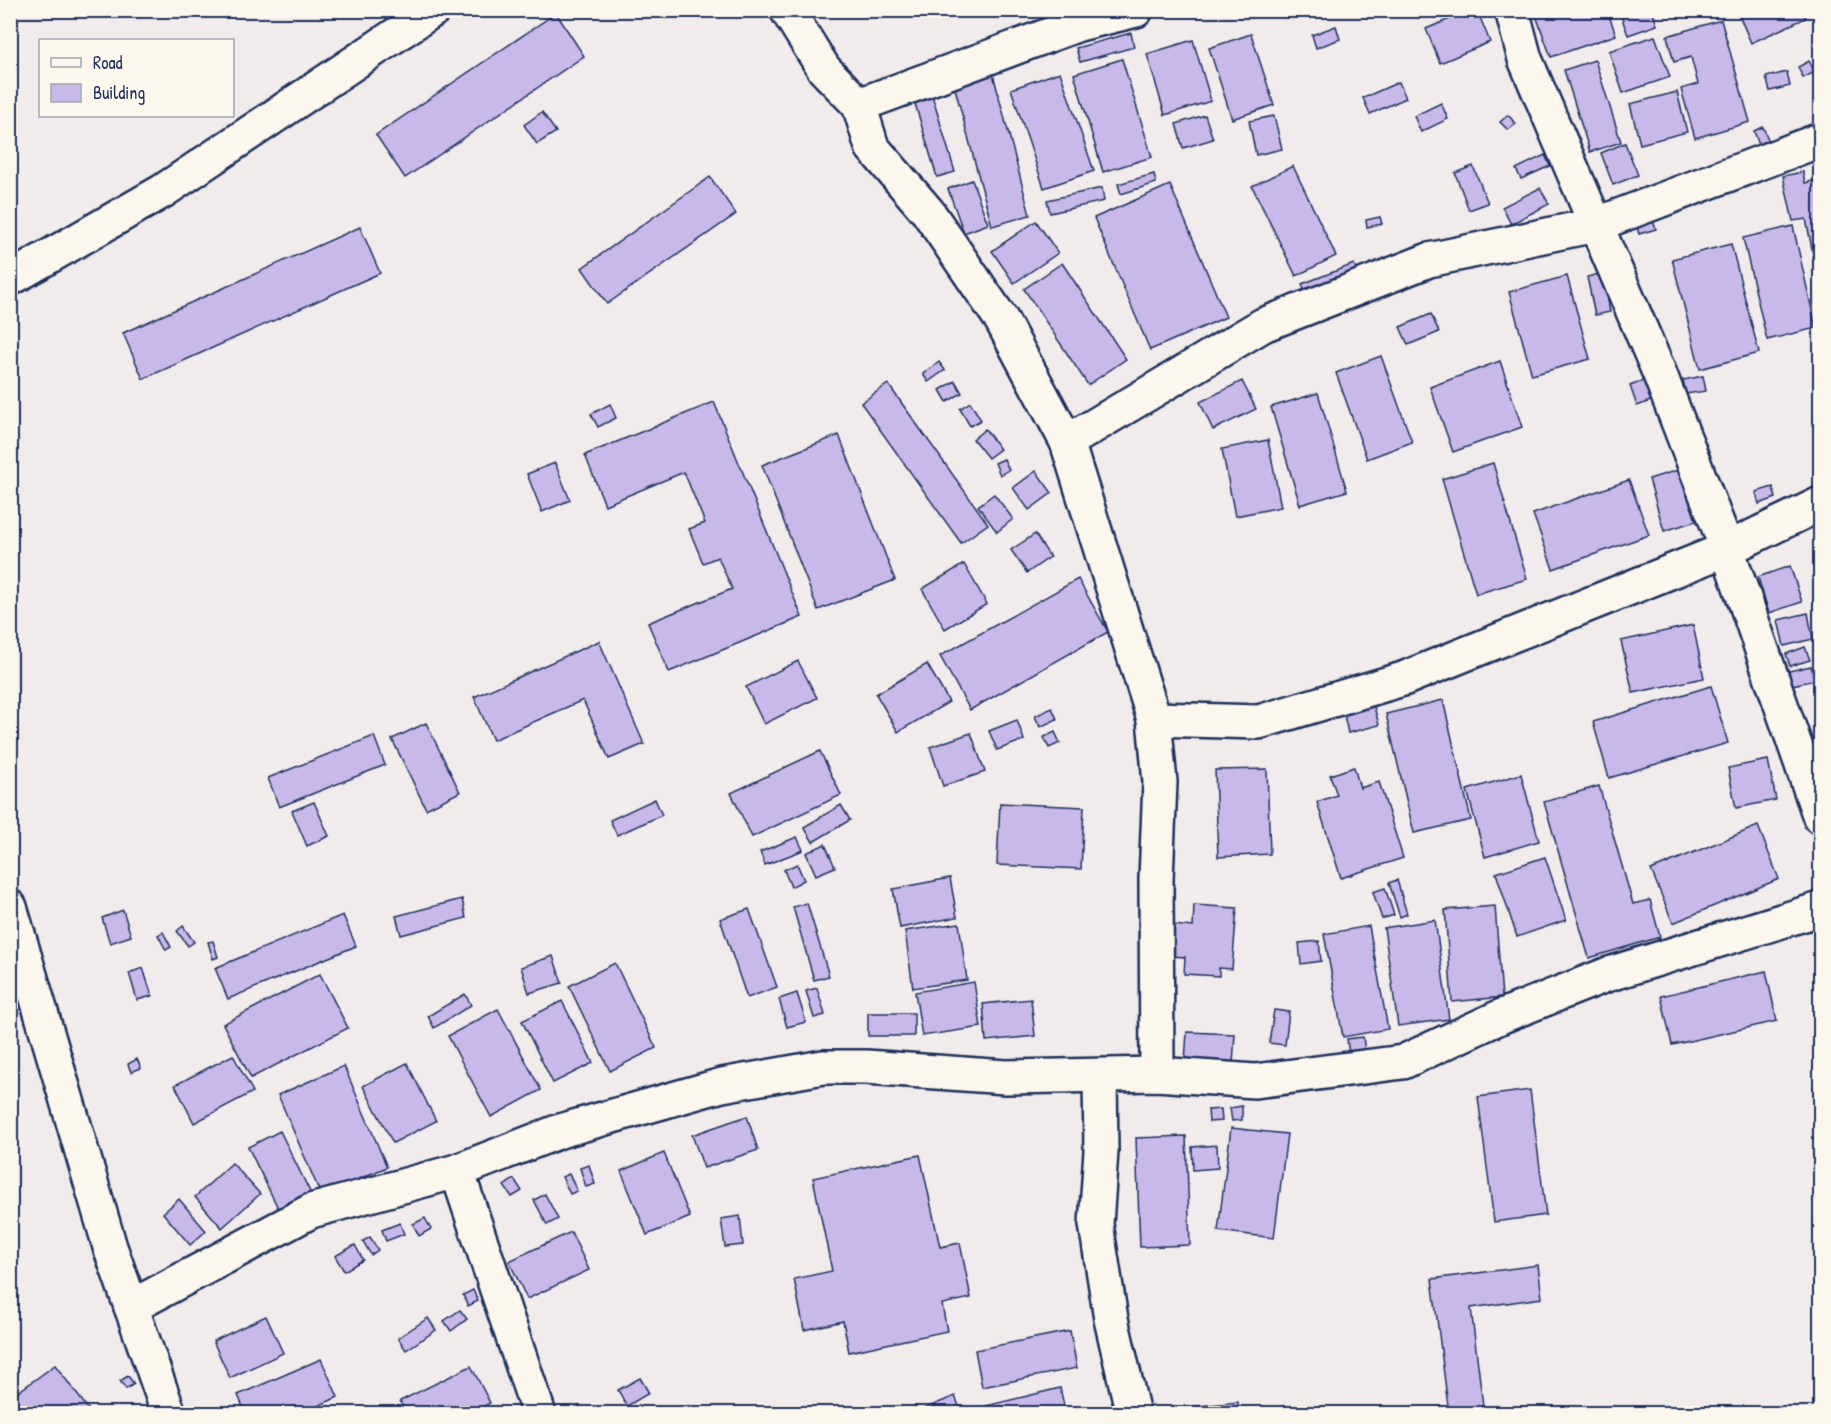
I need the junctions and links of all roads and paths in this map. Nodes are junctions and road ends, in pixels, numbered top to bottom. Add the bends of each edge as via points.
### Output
1 (434, 10) edge
2 (787, 10) edge
3 (1136, 10) edge
4 (1512, 10) edge
5 (858, 105) junction
6 (1821, 140) edge
7 (1595, 225) junction
8 (10, 279) edge
9 (1067, 442) junction
10 (1821, 504) edge
11 (1727, 549) junction
12 (1154, 719) junction
13 (1821, 817) edge
14 (10, 907) edge
15 (1821, 909) edge
16 (1157, 1074) junction
17 (1100, 1076) junction
18 (457, 1172) junction
19 (131, 1307) junction
20 (169, 1413) edge
21 (539, 1413) edge
22 (1133, 1413) edge

1 - 8 street via 163,191
2 - 5 street via 824,69
3 - 5 street via 1079,24
4 - 7 street via 1525,59
5 - 9 street via 872,147 928,212 1001,319
6 - 7 street
7 - 9 street via 1429,260 1263,325
7 - 11 street via 1659,372
9 - 12 street
10 - 11 street
11 - 12 street via 1403,679 1259,722
11 - 13 street
12 - 16 street via 1160,782 1156,879
14 - 19 street
15 - 16 street via 1606,975 1502,1016 1403,1062 1255,1081
16 - 17 street
17 - 18 street via 1006,1077 823,1067 711,1088 560,1131
17 - 22 street via 1101,1151 1096,1224 1111,1320
18 - 19 street via 311,1211
18 - 21 street
19 - 20 street

